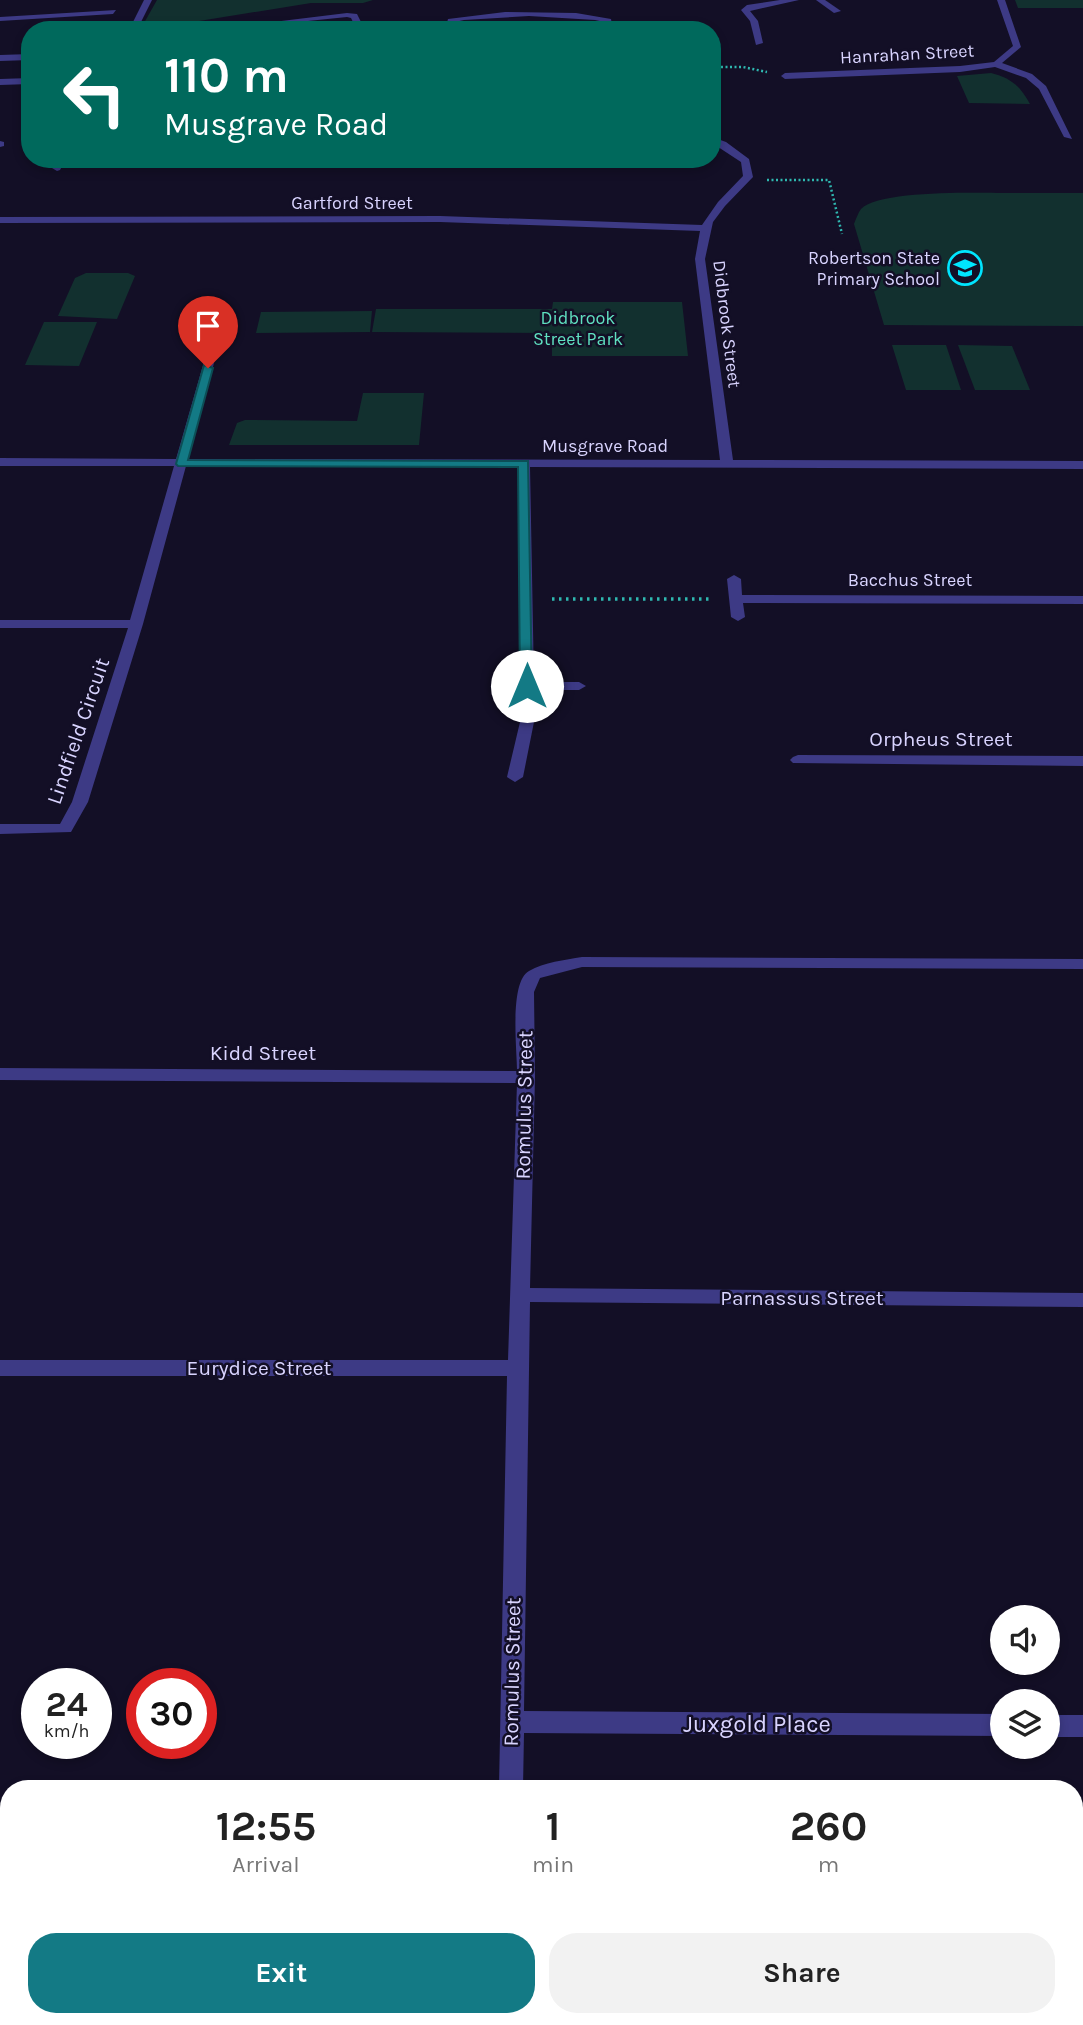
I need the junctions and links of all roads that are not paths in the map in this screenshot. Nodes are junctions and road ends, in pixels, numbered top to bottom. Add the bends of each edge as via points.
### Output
1 (148, 0) edge
2 (795, 0) edge
3 (820, 0) edge
4 (1001, 0) edge
5 (837, 11) dead end
6 (113, 12) dead end
7 (44, 17) junction
8 (0, 19) edge
9 (45, 21) edge
10 (138, 21) edge
11 (288, 21) edge
12 (357, 21) edge
13 (450, 21) edge
14 (608, 21) edge
15 (759, 43) dead end
16 (21, 57) edge
17 (0, 58) edge
18 (996, 64) junction
19 (785, 76) road end
20 (21, 81) edge
21 (0, 82) edge
22 (1069, 137) dead end
23 (721, 143) edge
24 (0, 220) edge
25 (704, 228) junction
26 (222, 315) dead end
27 (0, 462) edge
28 (524, 463) junction
29 (182, 464) junction
30 (727, 464) junction
31 (1083, 465) edge
32 (734, 579) dead end
33 (736, 599) junction
34 (1083, 600) edge
35 (738, 617) dead end
36 (0, 624) edge
37 (136, 624) junction
38 (527, 686) junction
39 (579, 686) dead end
40 (798, 760) dead end
41 (1083, 761) edge
42 (515, 777) dead end
43 (0, 829) edge
44 (1083, 964) edge
45 (0, 1074) edge
46 (526, 1077) junction
47 (520, 1296) junction
48 (1083, 1300) edge
49 (0, 1367) edge
50 (518, 1368) junction
51 (512, 1722) junction
52 (990, 1726) edge
53 (1060, 1726) edge
54 (1083, 1726) edge
55 (511, 1780) edge

1 - 10 street
2 - 15 street via 746,10
3 - 5 street
4 - 18 street, Hanrahan Street via 1017,47
6 - 7 street
7 - 8 street
7 - 9 street
11 - 12 street via 347,15
13 - 14 street via 477,15 586,15
16 - 17 street
18 - 19 street, Hanrahan Street via 919,72
18 - 22 street via 1030,76 1043,88
20 - 21 street
23 - 25 street via 746,161 748,177
24 - 25 street, Gartford Street via 529,221
25 - 30 street, Didbrook Street via 700,259
26 - 29 street, Lindfield Circuit
27 - 29 street, Musgrave Road
28 - 29 street, Musgrave Road
28 - 30 street, Musgrave Road
28 - 38 street
29 - 37 street, Lindfield Circuit
30 - 31 street, Musgrave Road
32 - 33 street
33 - 34 street, Bacchus Street
33 - 35 street
36 - 37 street, Lindfield Circuit
37 - 43 street, Lindfield Circuit via 80,802 65,829
38 - 39 street
38 - 42 street via 527,722
40 - 41 street, Orpheus Street
44 - 46 street, Romulus Street via 582,962 557,967 533,975 525,992
45 - 46 street, Kidd Street
46 - 47 street, Romulus Street
47 - 48 street, Parnassus Street
47 - 50 street, Romulus Street
49 - 50 street, Eurydice Street
50 - 51 street, Romulus Street
51 - 52 street, Juxgold Place
51 - 55 street, Romulus Street
53 - 54 street

